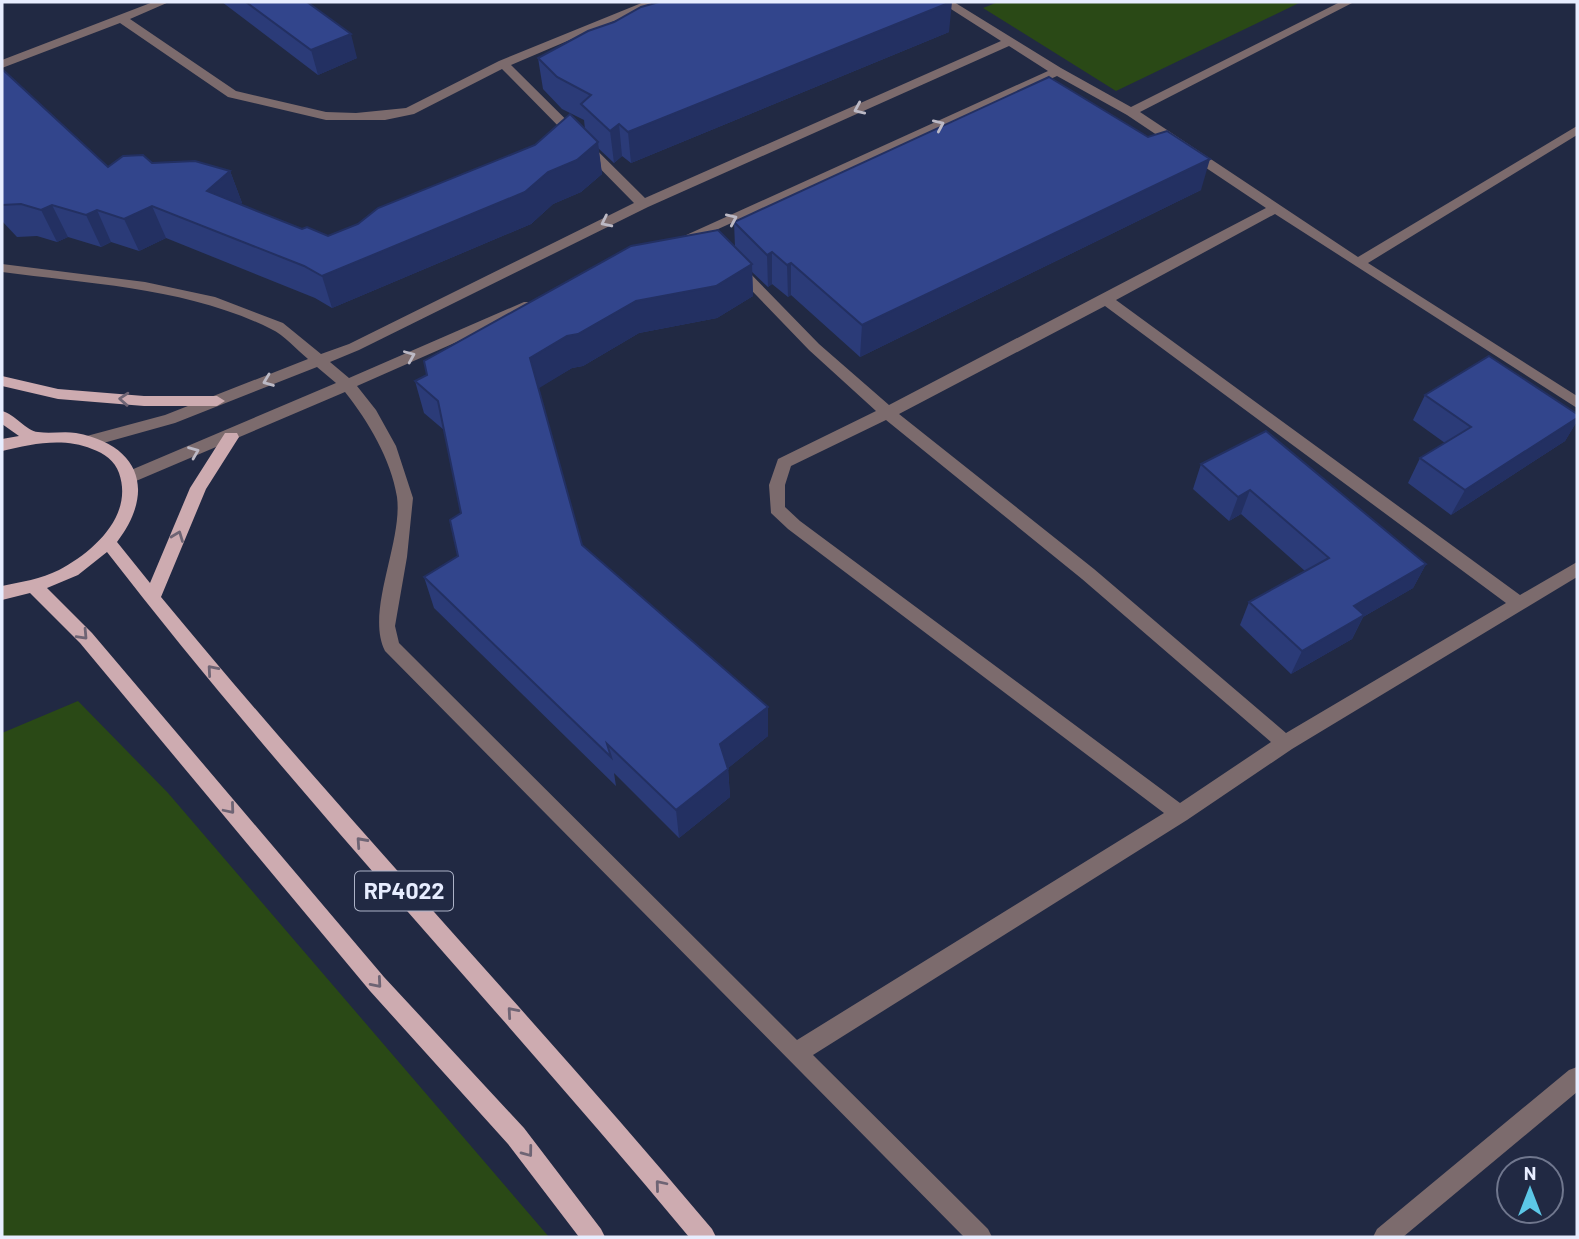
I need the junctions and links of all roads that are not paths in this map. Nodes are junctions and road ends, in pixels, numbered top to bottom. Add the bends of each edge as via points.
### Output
1 (163, 2) edge
2 (653, 2) edge
3 (969, 2) edge
4 (1348, 2) edge
5 (951, 5) edge
6 (121, 18) junction
7 (1011, 41) junction
8 (2, 64) edge
9 (503, 64) junction
10 (1057, 71) junction
11 (1131, 112) junction
12 (1577, 130) edge
13 (643, 204) junction
14 (1275, 208) junction
15 (664, 248) edge
16 (730, 261) edge
17 (1358, 263) junction
18 (2, 268) edge
19 (1107, 300) junction
20 (540, 301) edge
21 (319, 362) junction
22 (2, 381) edge
23 (348, 385) junction
24 (217, 401) junction
25 (1577, 403) edge
26 (888, 413) junction
27 (2, 416) edge
28 (231, 437) junction
29 (33, 438) junction
30 (89, 441) junction
31 (2, 445) edge
32 (130, 477) junction
33 (108, 542) junction
34 (1577, 569) edge
35 (35, 587) junction
36 (2, 593) edge
37 (152, 599) junction
38 (1519, 603) junction
39 (1285, 743) junction
40 (1180, 814) junction
41 (796, 1053) junction
42 (1577, 1077) edge
43 (593, 1237) edge
44 (704, 1237) edge
45 (980, 1237) edge
46 (1385, 1237) edge

1 - 6 street
2 - 9 street
3 - 5 street
4 - 11 street
5 - 7 street
6 - 8 street
6 - 9 street via 232,94 326,116 385,116 410,111
7 - 10 street
7 -> 13 street
9 - 13 street
10 - 11 street
15 -> 10 street via 706,237
11 - 14 street
12 - 17 street
13 -> 21 street
14 - 17 street
14 - 19 street
16 - 26 street via 814,347
17 - 25 street
18 - 21 street via 145,286 210,300 278,326
19 - 26 street
19 - 38 street
23 -> 20 street
21 - 23 street
21 -> 24 street
24 -> 22 main road via 58,394
23 - 28 street
23 - 41 street via 388,446 405,498 386,626 391,646
24 - 30 street
26 - 39 street via 1088,574
26 - 40 street via 830,437 784,463 777,485 777,509
27 - 29 main road
32 -> 28 street
37 -> 28 main road via 198,488
29 - 30 main road
29 - 31 main road
30 - 32 main road via 122,461
32 - 33 main road via 128,511
33 - 35 main road via 72,570
33 - 37 main road, RP4022
34 - 38 street
35 - 36 main road
35 -> 43 main road, RP4022 via 86,638 377,984 516,1136
44 -> 37 main road, RP4022
38 - 39 street
39 - 40 street
40 - 41 street
41 - 45 street
42 - 46 street

